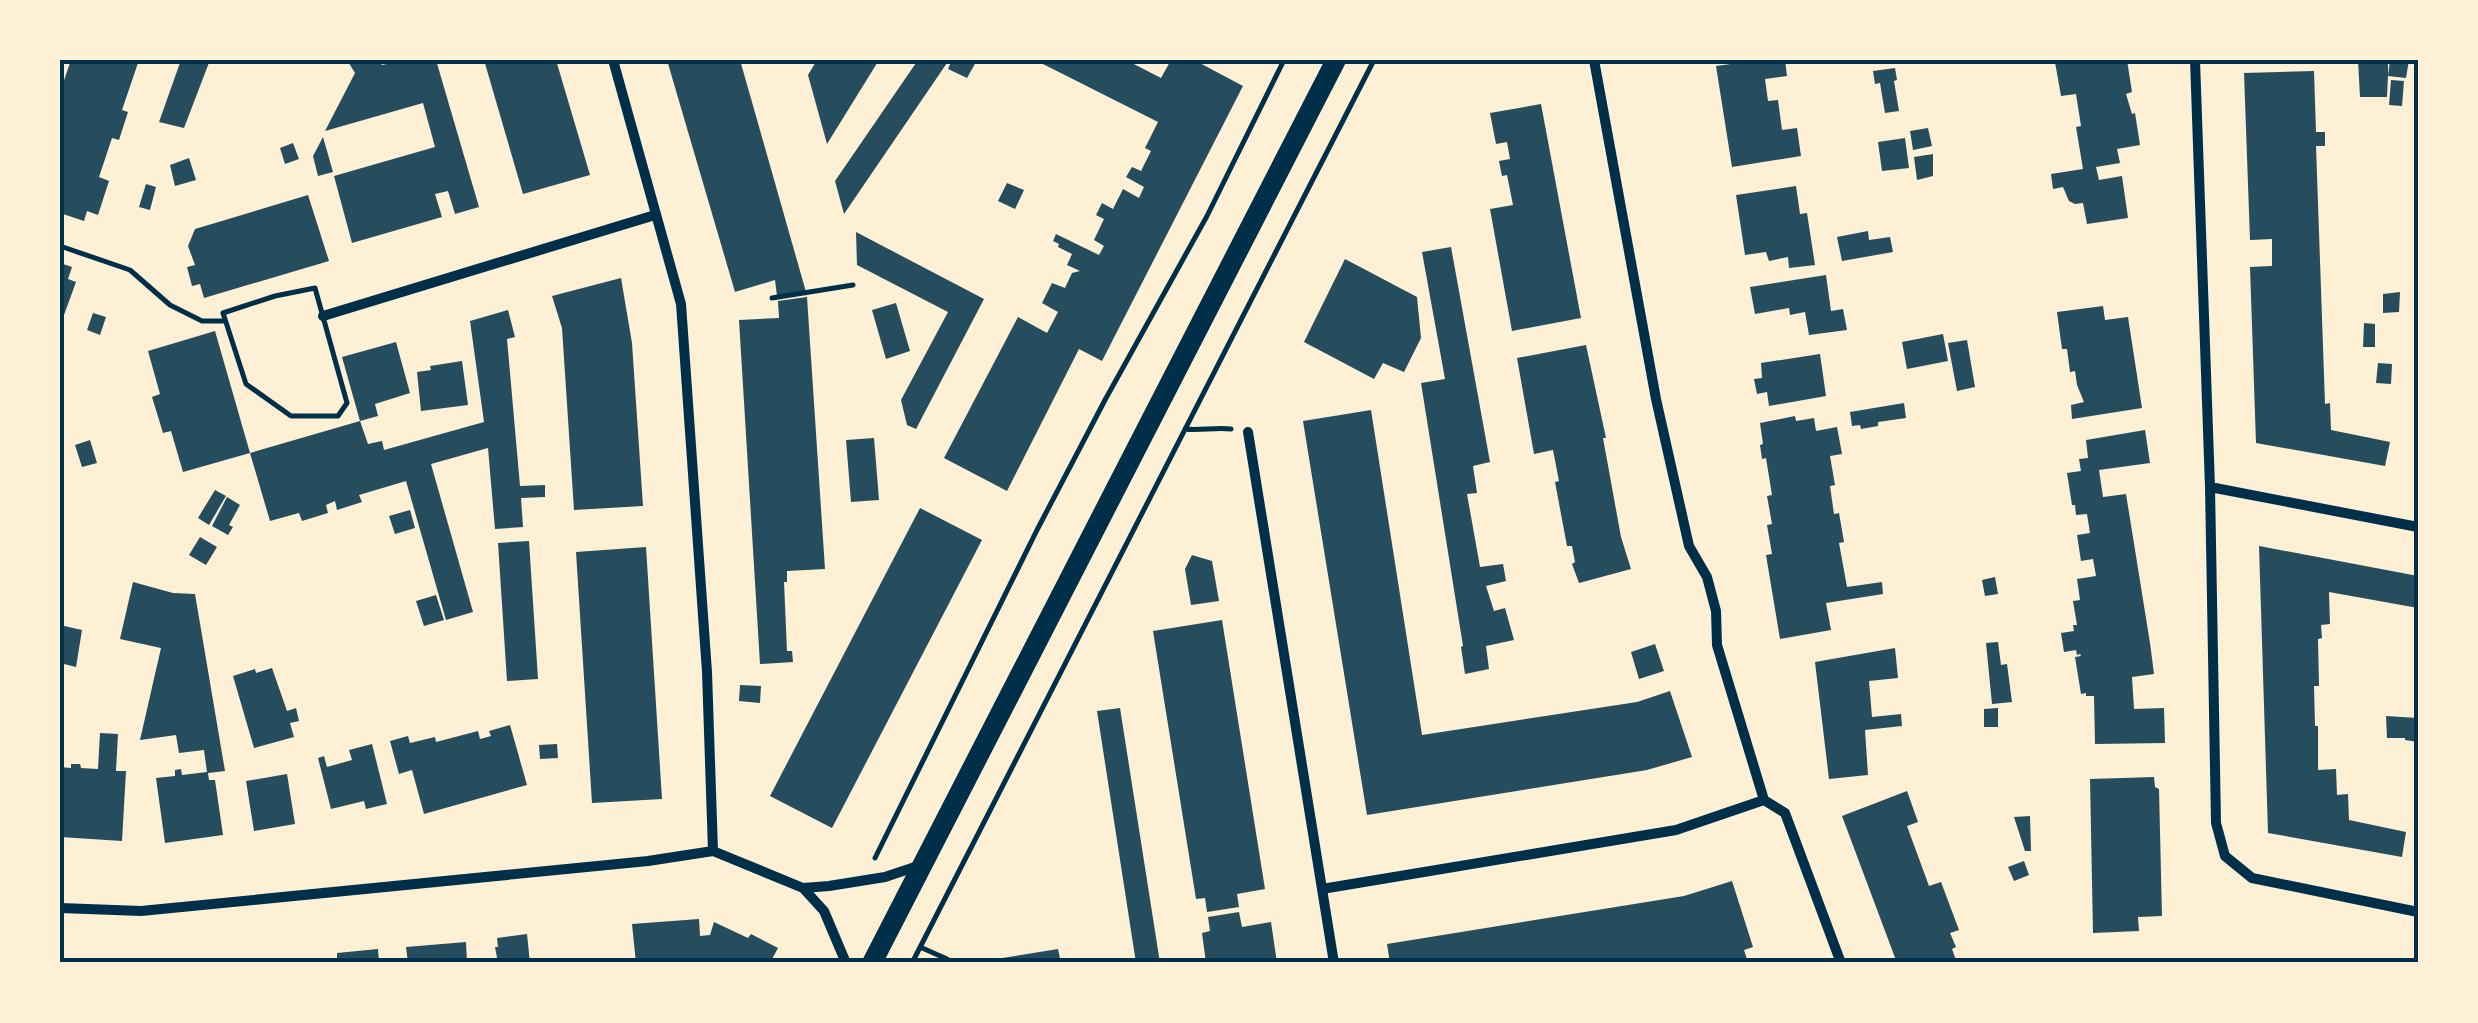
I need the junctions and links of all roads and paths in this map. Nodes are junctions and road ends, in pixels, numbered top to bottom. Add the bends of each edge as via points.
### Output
1 (613, 60) edge
2 (1284, 60) edge
3 (1336, 60) edge
4 (1374, 60) edge
5 (1594, 60) edge
6 (2195, 60) edge
7 (655, 215) junction
8 (60, 246) edge
9 (853, 285) dead end
10 (772, 298) dead end
11 (323, 316) junction
12 (226, 321) junction
13 (1184, 429) junction
14 (1248, 432) joint
15 (2210, 487) junction
16 (2418, 527) edge
17 (1764, 800) junction
18 (712, 851) junction
19 (924, 865) junction
20 (864, 880) junction
21 (803, 888) junction
22 (1322, 890) junction
23 (60, 908) edge
24 (2418, 912) edge
25 (920, 947) junction
26 (846, 963) edge
27 (872, 963) edge
28 (912, 963) edge
29 (948, 963) edge
30 (1334, 963) edge
31 (1841, 963) edge

1 - 7 street
2 - 20 path via 1037,530
3 - 19 main road
4 - 13 path
5 - 17 street via 1689,546 1707,577 1717,645
6 - 15 street
7 - 11 street
7 - 18 street via 682,304 708,672
8 - 12 path via 130,270 202,322
9 - 10 path
11 - 12 path via 315,288 223,313
11 - 12 path via 347,403 338,416 290,416 246,384
13 - 14 path
13 - 25 path
14 - 22 street
15 - 16 street
15 - 24 street via 2216,823 2225,856 2252,878
17 - 22 street via 1676,830
17 - 31 street via 1786,813
18 - 21 street
18 - 23 street via 142,911
19 - 20 street
19 - 27 main road
20 - 21 street
21 - 26 street via 824,910
22 - 30 street
25 - 28 path
25 - 29 path

